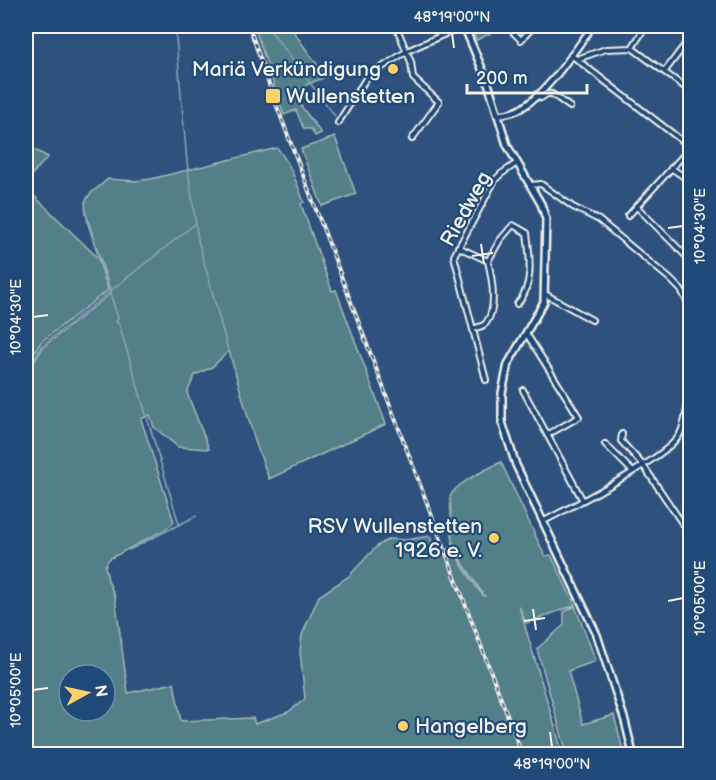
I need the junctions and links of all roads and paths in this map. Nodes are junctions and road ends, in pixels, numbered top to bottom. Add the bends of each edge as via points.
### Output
1 (396, 26) edge
2 (463, 26) edge
3 (507, 26) edge
4 (534, 26) edge
5 (593, 26) edge
6 (646, 26) edge
7 (690, 38) edge
8 (632, 48) junction
9 (407, 51) junction
10 (571, 55) junction
11 (577, 59) junction
12 (665, 71) junction
13 (690, 92) edge
14 (537, 94) junction
15 (570, 107) dead end
16 (497, 114) junction
17 (338, 123) dead end
18 (412, 139) dead end
19 (690, 147) edge
20 (517, 163) junction
21 (671, 168) junction
22 (690, 182) edge
23 (530, 185) junction
24 (636, 206) junction
25 (627, 216) dead end
26 (458, 247) junction
27 (690, 260) edge
28 (488, 261) junction
29 (545, 294) junction
30 (689, 299) edge
31 (517, 304) dead end
32 (690, 307) edge
33 (592, 320) dead end
34 (473, 329) junction
35 (526, 333) junction
36 (486, 380) dead end
37 (523, 390) dead end
38 (690, 393) edge
39 (622, 434) dead end
40 (547, 435) junction
41 (605, 444) dead end
42 (643, 465) junction
43 (632, 471) junction
44 (582, 499) junction
45 (544, 521) junction
46 (682, 523) dead end
47 (633, 754) edge

1 - 9 street
2 - 9 street
2 - 16 main road
3 - 4 street via 521,40
5 - 10 street
6 - 8 street
7 - 12 street
8 - 11 street via 606,49
8 - 12 street
9 - 17 street via 365,80
9 - 18 street via 414,78 439,102
10 - 11 street
10 - 14 street
11 - 19 street
12 - 13 street
14 - 15 street via 542,98 552,94
14 - 16 street via 518,110
16 - 20 main road
19 - 21 street
20 - 23 main road
20 - 26 street, Riedweg via 495,180
21 - 22 street
21 - 24 street
23 - 29 main road via 546,219
23 - 30 street via 541,184 599,220
24 - 25 street
24 - 27 street
26 - 28 street
26 - 34 street, Riedweg via 455,264
28 - 31 street via 510,227 527,233 529,279 525,297
28 - 34 street via 494,295 484,326
29 - 33 street
29 - 35 main road
30 - 32 street
34 - 36 street, Riedweg
35 - 40 street via 579,417
35 - 45 main road via 508,364 502,422 509,447
37 - 40 street
38 - 42 street via 680,435
39 - 42 street via 621,441
40 - 44 street
41 - 43 street
42 - 43 street
42 - 46 street
43 - 44 street
44 - 45 street
45 - 47 main road via 606,658

